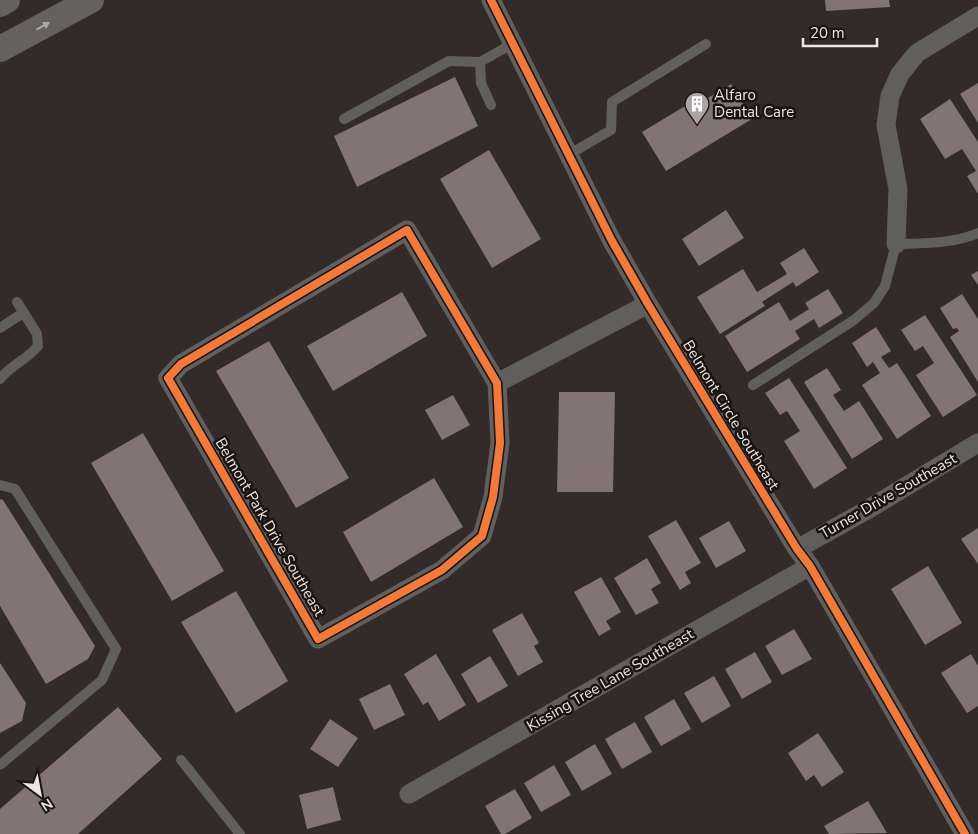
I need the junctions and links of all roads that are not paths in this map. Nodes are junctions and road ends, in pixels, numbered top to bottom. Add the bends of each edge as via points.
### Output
1 (7, 0) edge
2 (91, 0) edge
3 (491, 0) edge
4 (0, 4) edge
5 (978, 16) edge
6 (512, 44) junction
7 (706, 44) dead end
8 (0, 49) edge
9 (480, 62) junction
10 (491, 105) dead end
11 (344, 119) dead end
12 (568, 155) junction
13 (978, 233) edge
14 (896, 244) junction
15 (16, 302) dead end
16 (648, 304) junction
17 (24, 313) junction
18 (0, 328) edge
19 (4, 371) edge
20 (0, 379) edge
21 (496, 383) junction
22 (753, 385) dead end
23 (978, 443) edge
24 (0, 485) edge
25 (797, 549) junction
26 (810, 566) junction
27 (181, 760) dead end
28 (0, 765) edge
29 (409, 794) dead end
30 (240, 834) edge
31 (965, 834) edge

1 - 4 street
8 -> 2 street
3 - 6 street, Belmont Circle Southeast
5 - 14 street via 917,53 900,74 890,96 886,125 898,189
6 - 9 lane
6 - 12 street, Belmont Circle Southeast
7 - 12 lane via 612,102 611,130
9 - 10 lane via 481,83
9 - 11 lane via 449,61
12 - 16 street, Belmont Circle Southeast
13 - 14 lane via 968,238
14 - 22 lane via 885,286 874,303 832,335
15 - 17 lane
16 - 21 street
16 - 25 street, Belmont Circle Southeast
17 - 18 lane
17 - 19 lane via 37,334 38,346 32,354
19 - 20 lane
21 - 21 street, Belmont Park Drive Southeast via 407,230 181,364 168,378 318,640 442,570 482,536 493,497 500,443
23 - 25 street, Turner Drive Southeast
24 - 28 lane via 16,488 116,649 102,680
25 - 26 street, Belmont Circle Southeast
26 - 29 street, Kissing Tree Lane Southeast
26 - 31 street, Belmont Circle Southeast
27 - 30 lane

